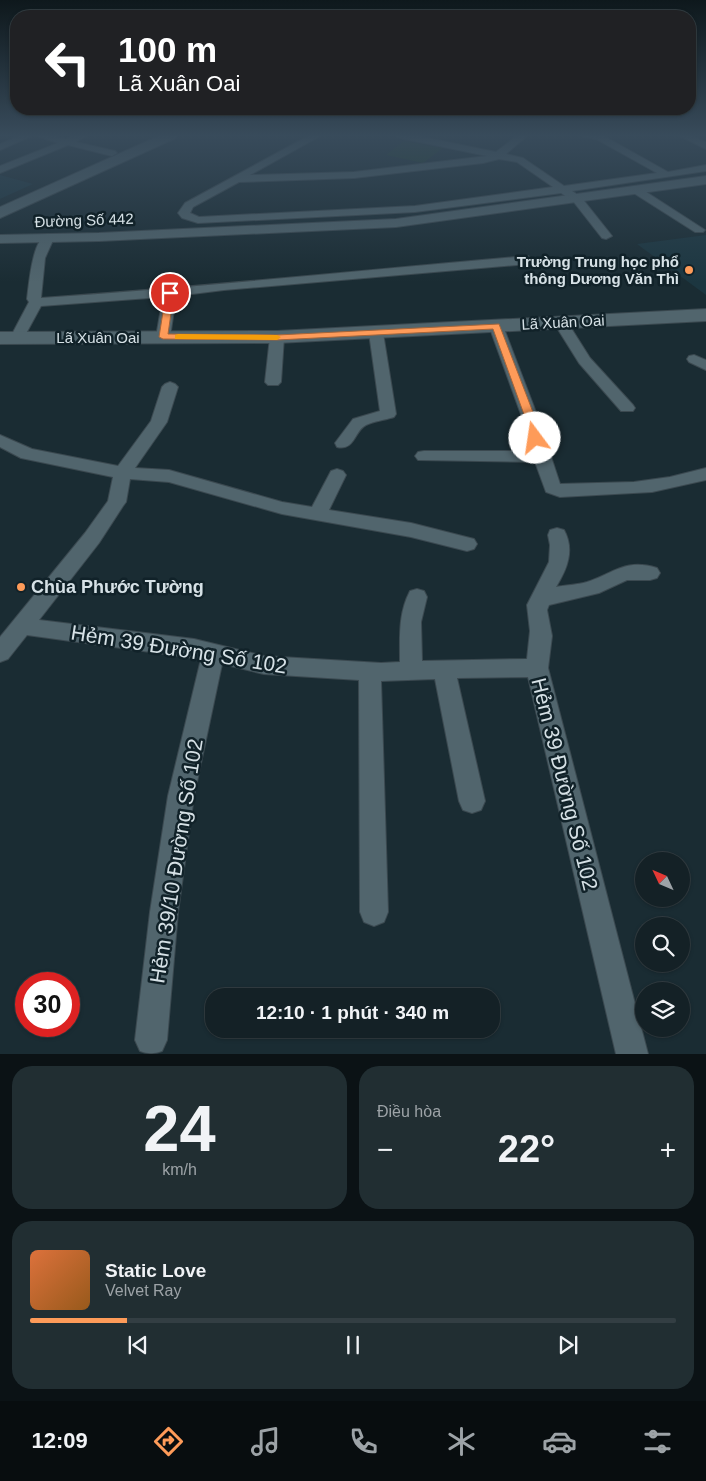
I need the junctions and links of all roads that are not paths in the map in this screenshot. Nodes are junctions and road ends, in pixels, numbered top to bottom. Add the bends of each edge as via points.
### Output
1 (46, 184) edge
2 (58, 184) edge
3 (226, 184) edge
4 (556, 184) edge
5 (593, 184) edge
6 (677, 184) edge
7 (562, 188) junction
8 (636, 190) junction
9 (577, 199) junction
10 (0, 203) edge
11 (0, 213) edge
12 (698, 230) dead end
13 (606, 236) dead end
14 (48, 238) junction
15 (0, 239) edge
16 (528, 260) dead end
17 (170, 293) junction
18 (36, 302) junction
19 (706, 315) edge
20 (561, 323) junction
21 (496, 326) junction
22 (376, 333) junction
23 (163, 337) junction
24 (277, 337) junction
25 (8, 338) edge
26 (274, 382) dead end
27 (170, 387) dead end
28 (627, 408) dead end
29 (0, 440) edge
30 (343, 442) dead end
31 (424, 456) dead end
32 (541, 457) junction
33 (122, 473) junction
34 (706, 474) edge
35 (337, 475) dead end
36 (317, 515) junction
37 (557, 534) dead end
38 (467, 544) dead end
39 (650, 573) dead end
40 (417, 597) dead end
41 (538, 600) junction
42 (23, 626) junction
43 (0, 653) edge
44 (213, 654) junction
45 (537, 668) junction
46 (444, 669) junction
47 (411, 671) junction
48 (370, 672) junction
49 (472, 801) dead end
50 (374, 912) dead end
51 (151, 1040) dead end
52 (632, 1054) edge

1 - 10 main road
2 - 11 main road
3 - 7 street via 189,205 184,212 186,216 198,220 415,209
4 - 7 street
5 - 7 street
6 - 8 street, Đường Số 442
7 - 9 street
8 - 9 street, Đường Số 442
8 - 12 street
9 - 13 street
9 - 14 street, Đường Số 442 via 396,223
14 - 15 street, Đường Số 442
14 - 18 street via 39,258
16 - 17 street
17 - 18 street
17 - 23 street
18 - 25 street
19 - 20 main road, Lã Xuân Oai
20 - 21 main road, Lã Xuân Oai
20 - 28 street via 584,360
21 - 22 main road, Lã Xuân Oai
21 - 32 street via 531,420
22 - 24 main road, Lã Xuân Oai
22 - 30 street via 388,414 359,422
23 - 24 main road, Lã Xuân Oai
23 - 25 main road, Lã Xuân Oai
24 - 26 street
27 - 33 street via 159,422
29 - 33 street via 27,454
31 - 32 street
32 - 34 street via 552,488 560,491 636,489
33 - 36 street via 169,476
33 - 42 street via 117,502
35 - 36 street
36 - 38 street via 411,530
37 - 41 street via 561,557
39 - 41 street via 625,571 592,588
40 - 47 street via 410,622
41 - 45 street via 536,615 541,634
42 - 43 street
42 - 44 street, Hẻm 39 Đường Số 102 via 194,648
44 - 48 street, Hẻm 39 Đường Số 102 via 264,665
44 - 51 street, Hẻm 39/10 Đường Số 102 via 182,796 164,912
45 - 46 street, Hẻm 39 Đường Số 102
45 - 52 street, Hẻm 39 Đường Số 102
46 - 47 street, Hẻm 39 Đường Số 102
46 - 49 street
47 - 48 street, Hẻm 39 Đường Số 102
48 - 50 street

